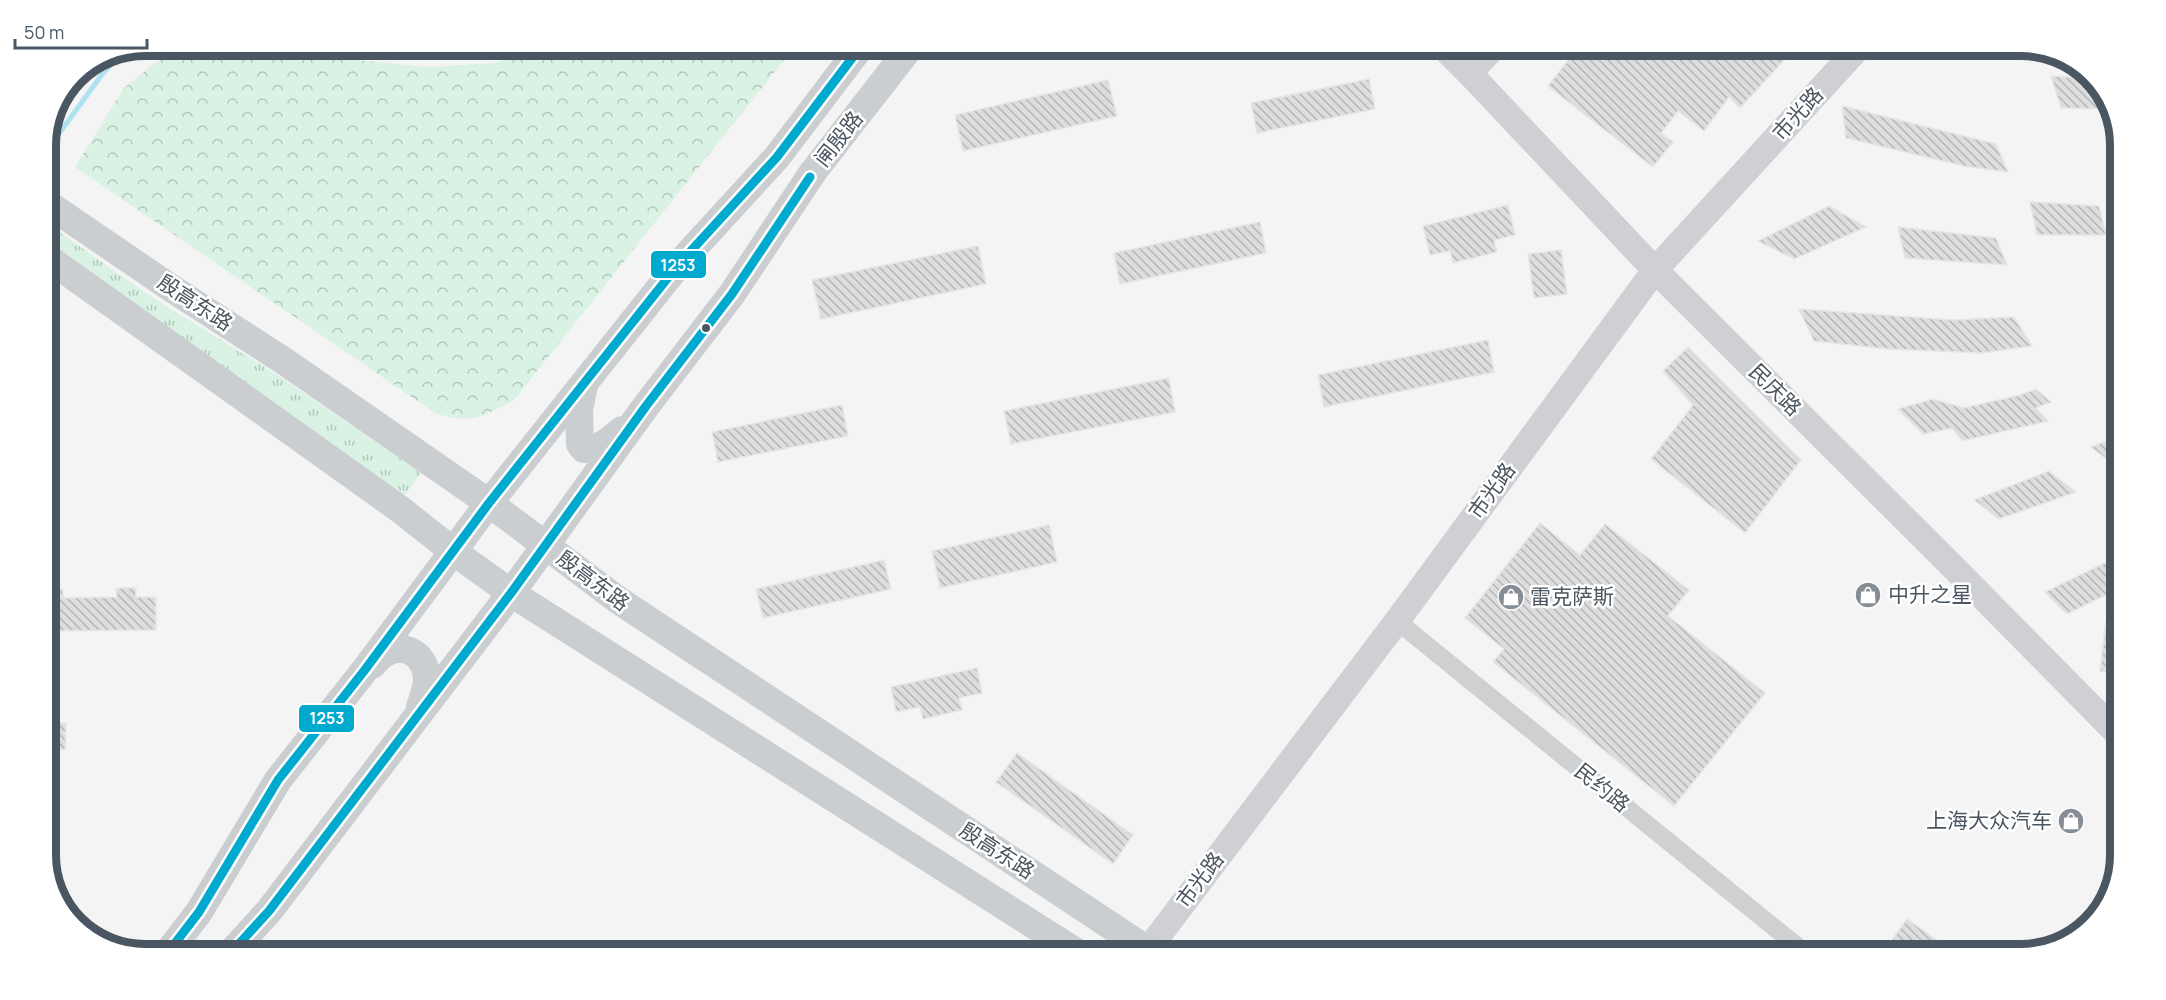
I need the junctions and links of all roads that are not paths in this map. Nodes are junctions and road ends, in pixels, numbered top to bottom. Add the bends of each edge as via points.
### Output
1 (854, 56) edge
2 (903, 56) edge
3 (1452, 56) edge
4 (1491, 56) edge
5 (1851, 56) edge
6 (1472, 76) junction
7 (56, 210) edge
8 (56, 264) edge
9 (1655, 270) junction
10 (584, 383) junction
11 (646, 406) junction
12 (489, 503) junction
13 (546, 544) junction
14 (454, 552) junction
15 (511, 593) junction
16 (1397, 621) junction
17 (364, 671) junction
18 (419, 711) junction
19 (2110, 726) edge
20 (269, 911) junction
21 (174, 944) edge
22 (239, 944) edge
23 (255, 944) edge
24 (1064, 944) edge
25 (1135, 944) edge
26 (1156, 944) edge
27 (1794, 944) edge

1 - 10 main road, 闸殷路 via 777,157 678,265
2 - 11 main road, 闸殷路 via 813,172 732,294
3 - 6 street, 民庆路
4 - 6 street
5 - 9 street, 市光路
6 - 9 street, 民庆路
7 - 12 main road, 殷高东路
8 - 14 main road, 殷高东路
9 - 16 street, 市光路
9 - 19 street, 民庆路
10 - 11 main road via 578,435 584,449 610,440
10 - 12 main road, 闸殷路
11 - 13 main road, 闸殷路
12 - 13 main road, 殷高东路
12 - 14 main road, 闸殷路
13 - 15 main road, 闸殷路
13 - 25 main road, 殷高东路 via 618,600
14 - 15 main road, 殷高东路
14 - 17 main road, 闸殷路
15 - 18 main road, 闸殷路
15 - 24 main road, 殷高东路
16 - 26 street, 市光路
16 - 27 street, 民约路
17 - 18 main road via 387,652 408,650 419,656 427,679
17 - 21 main road, 闸殷路 via 278,780 199,912
18 - 20 main road, 闸殷路
20 - 22 main road, 闸殷路
20 - 23 street

